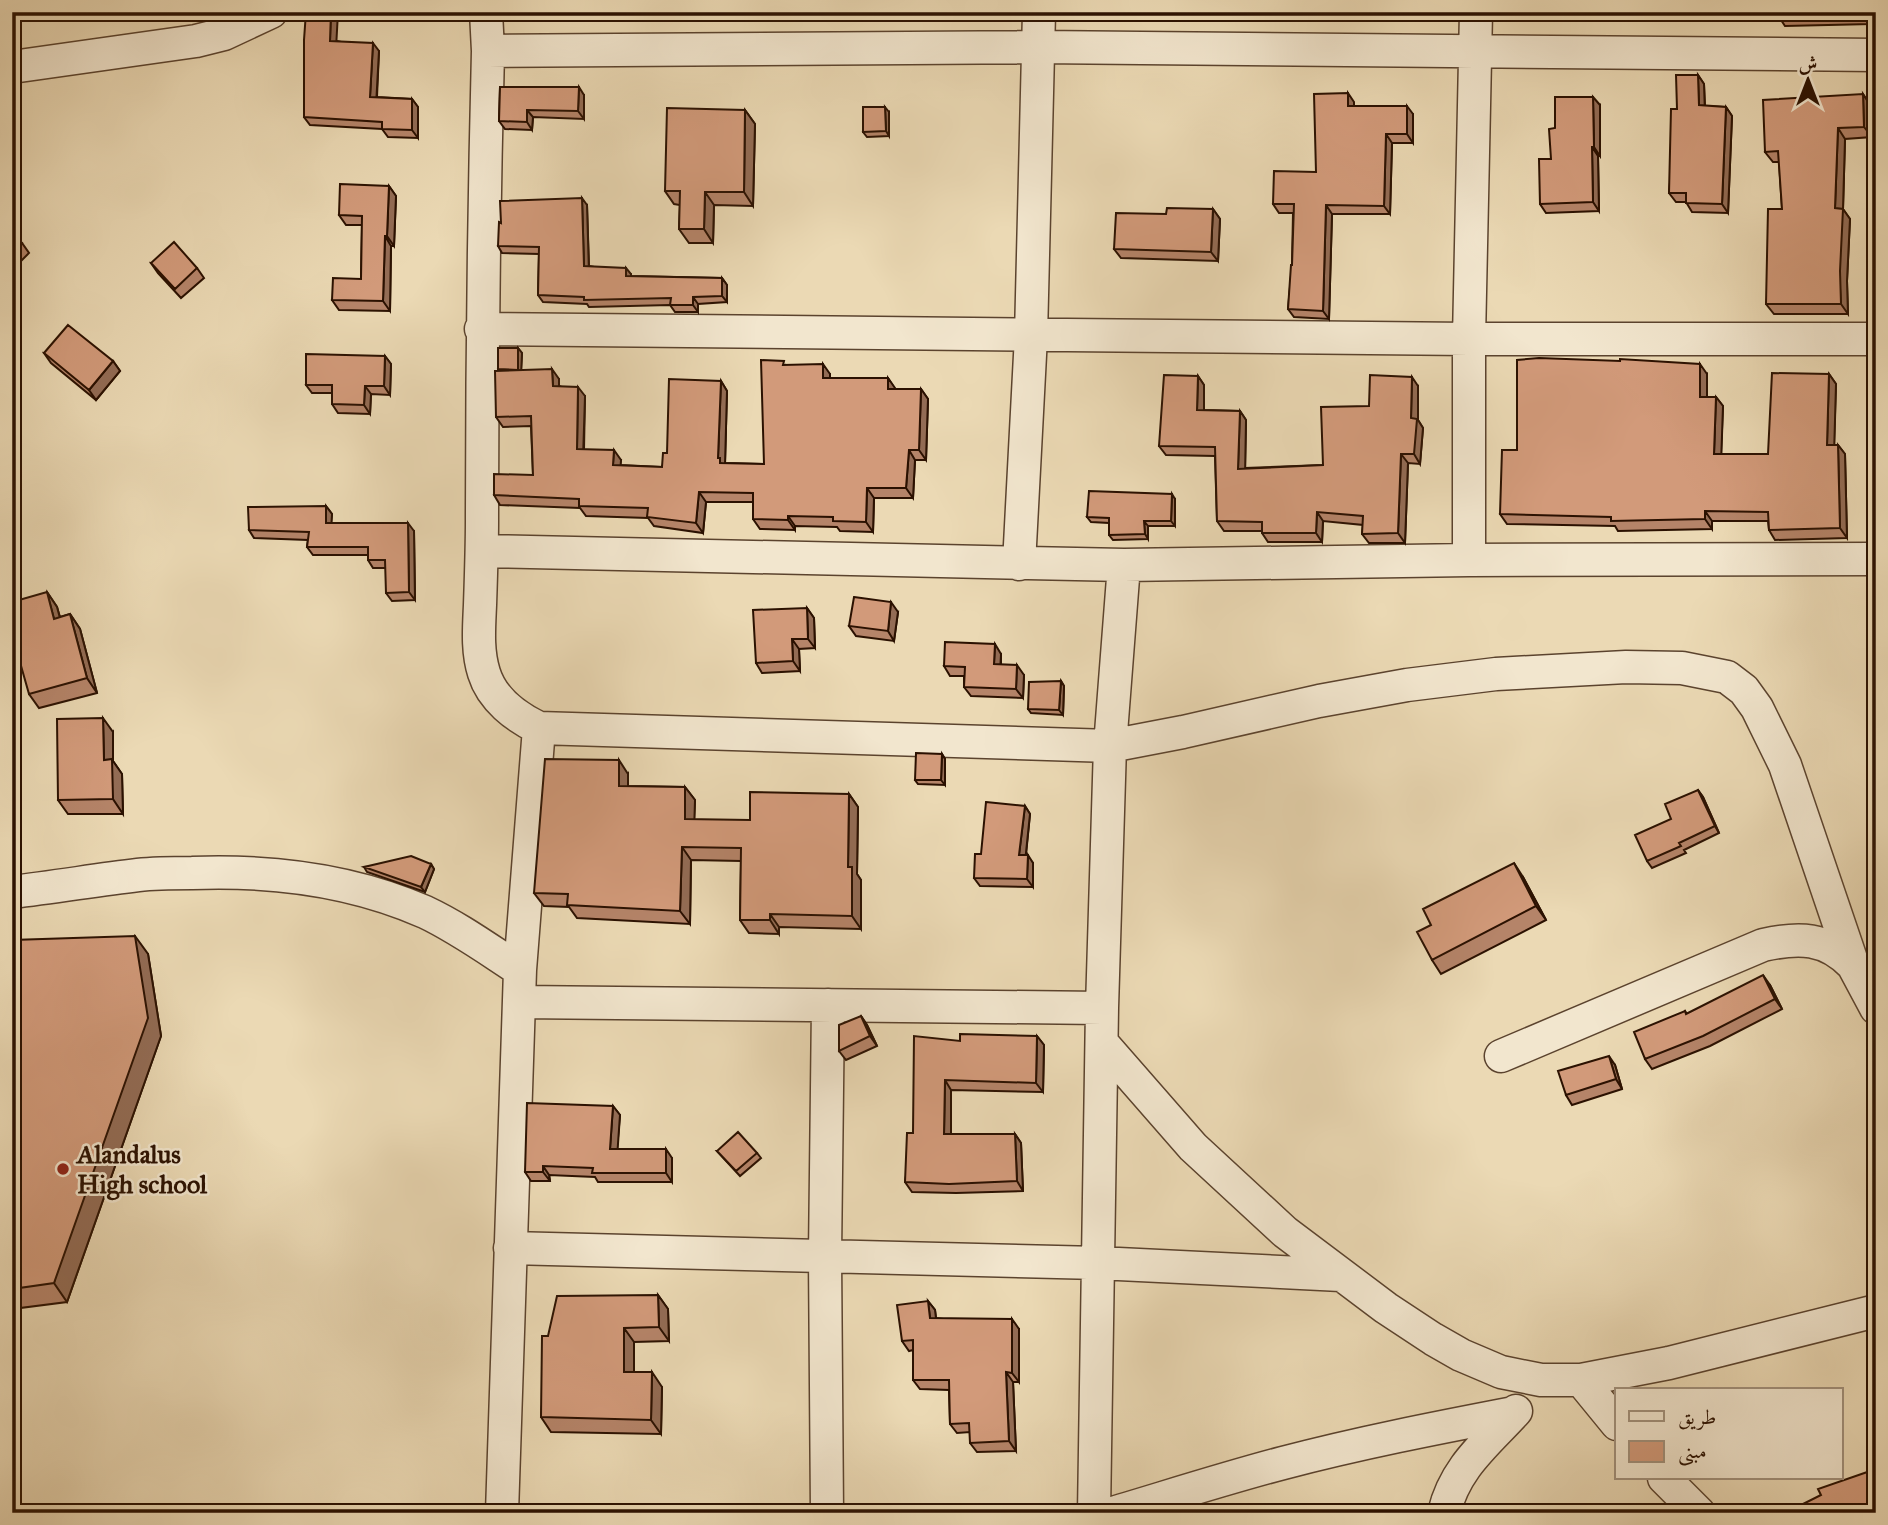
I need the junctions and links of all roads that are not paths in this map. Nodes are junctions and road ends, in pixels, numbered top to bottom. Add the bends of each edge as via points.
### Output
1 (271, 12) edge
2 (486, 12) edge
3 (1039, 12) edge
4 (1476, 12) edge
5 (1038, 47) junction
6 (1477, 50) junction
7 (488, 51) junction
8 (1876, 55) edge
9 (12, 67) edge
10 (481, 329) junction
11 (1031, 336) junction
12 (1469, 339) junction
13 (1876, 339) edge
14 (482, 551) junction
15 (1876, 559) edge
16 (1469, 560) junction
17 (1019, 564) junction
18 (1124, 565) junction
19 (539, 728) junction
20 (1110, 746) junction
21 (12, 892) edge
22 (1853, 965) junction
23 (520, 970) junction
24 (520, 1002) junction
25 (828, 1005) junction
26 (1102, 1008) junction
27 (1876, 1008) edge
28 (1102, 1044) junction
29 (1501, 1056) dead end
30 (510, 1248) junction
31 (825, 1256) junction
32 (1098, 1262) junction
33 (1340, 1275) junction
34 (1876, 1311) edge
35 (1541, 1380) junction
36 (1581, 1380) junction
37 (1514, 1413) junction
38 (1615, 1422) edge
39 (1666, 1480) edge
40 (502, 1513) edge
41 (513, 1513) edge
42 (827, 1513) edge
43 (1094, 1513) edge
44 (1113, 1513) edge
45 (1444, 1513) edge
46 (1699, 1513) edge

1 - 9 street via 224,34 196,41
2 - 7 street
3 - 5 street
4 - 6 street
5 - 6 street
5 - 7 street
5 - 11 street
6 - 8 street
6 - 12 street
7 - 10 street
10 - 11 street
10 - 14 street
11 - 12 street
11 - 17 street
12 - 13 street
12 - 16 street
14 - 17 street
14 - 19 street via 479,650 484,675 498,699
15 - 16 street
16 - 18 street
17 - 18 street
18 - 20 street
19 - 20 street
19 - 23 street
20 - 22 street via 1319,701 1496,674 1671,668 1727,677 1757,708 1785,765
20 - 26 street
21 - 23 street via 140,874 273,873 349,885 426,913
22 - 27 street
22 - 29 street via 1825,944 1805,940 1763,945
23 - 24 street
24 - 25 street
24 - 30 street
25 - 26 street
25 - 31 street
26 - 28 street
28 - 32 street
28 - 33 street via 1228,1181
30 - 31 street
30 - 40 street
31 - 32 street
31 - 42 street
32 - 33 street
32 - 43 street
33 - 35 street via 1461,1355 1501,1372
34 - 36 street
35 - 36 street
35 - 37 street
36 - 38 street
37 - 44 street via 1286,1462
37 - 45 street via 1459,1473
39 - 46 street
40 - 41 street

